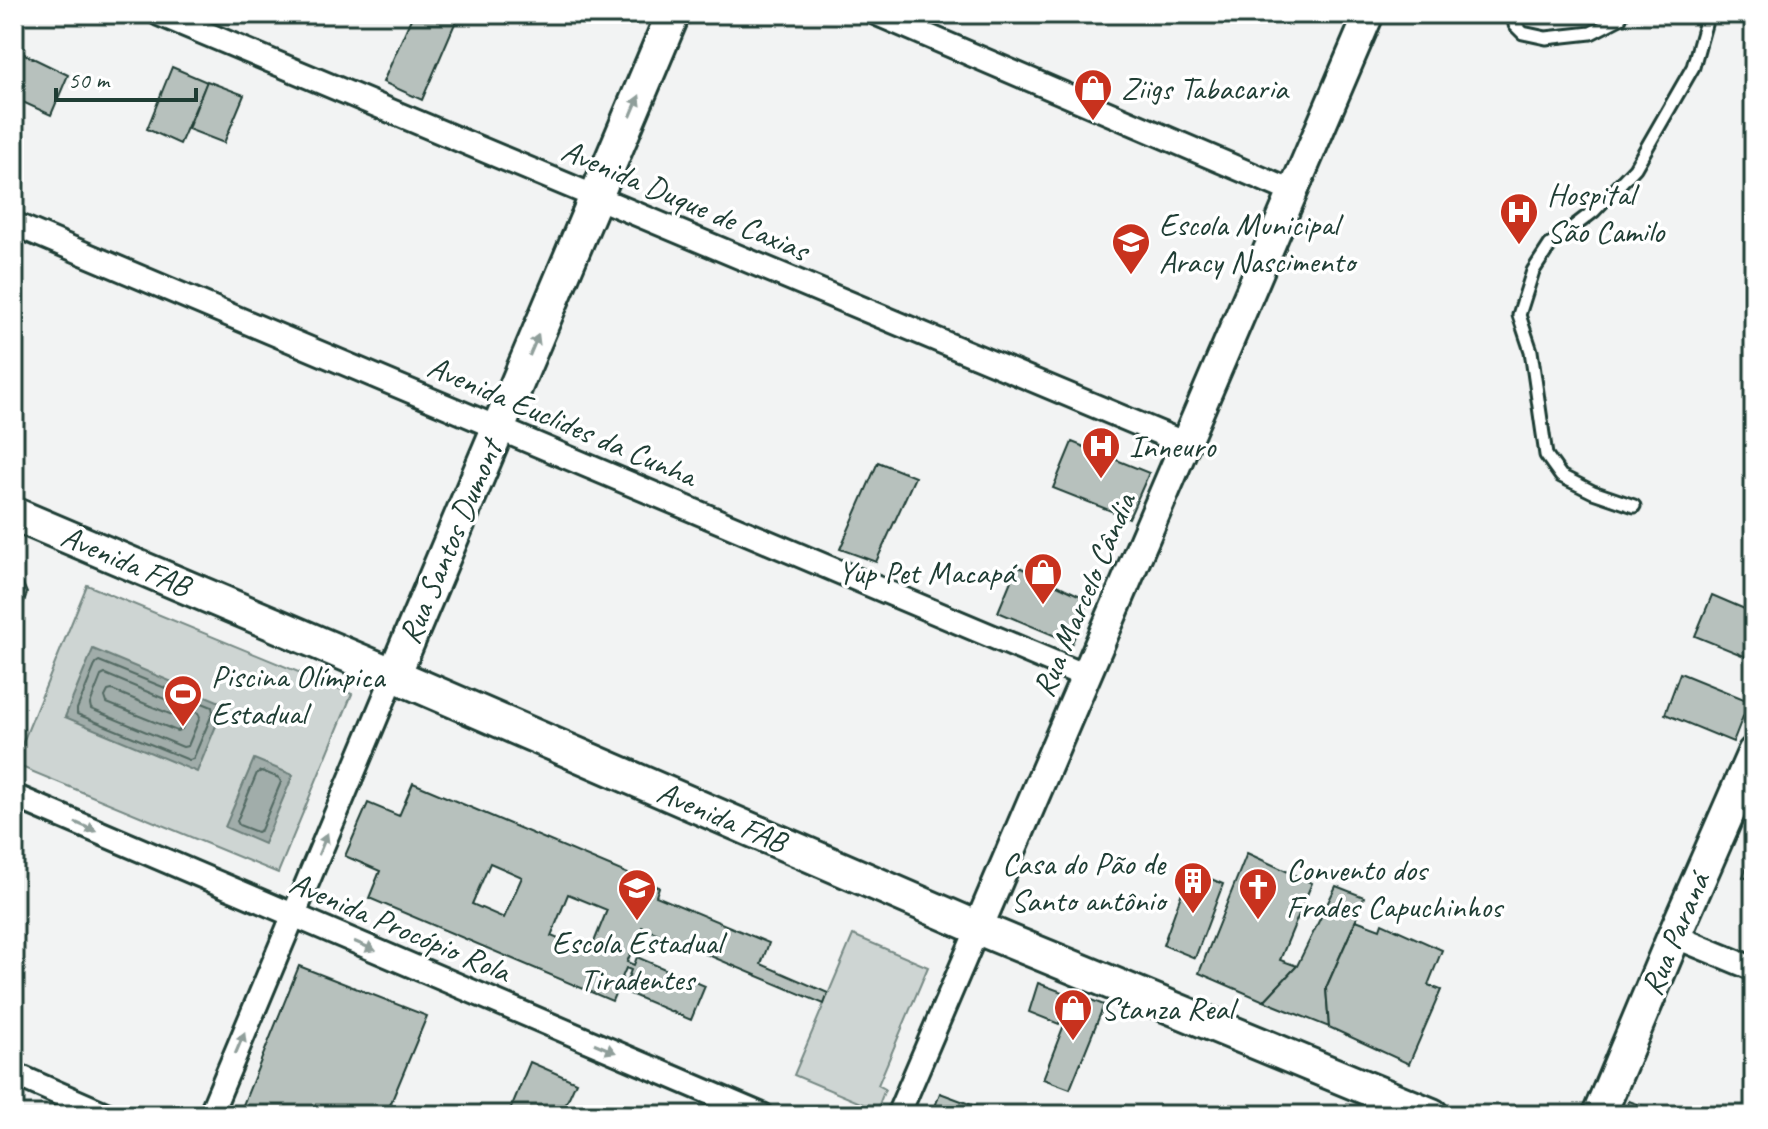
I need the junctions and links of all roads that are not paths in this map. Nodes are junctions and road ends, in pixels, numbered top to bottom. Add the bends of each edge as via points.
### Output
1 (159, 14) edge
2 (673, 14) edge
3 (877, 14) edge
4 (1369, 14) edge
5 (1515, 14) edge
6 (1708, 14) edge
7 (1620, 18) dead end
8 (1293, 192) junction
9 (597, 197) junction
10 (14, 224) edge
11 (499, 429) junction
12 (1186, 444) junction
13 (1634, 506) dead end
14 (14, 514) edge
15 (394, 675) junction
16 (1086, 676) junction
17 (1754, 753) edge
18 (14, 796) edge
19 (293, 916) junction
20 (978, 928) junction
21 (1674, 936) junction
22 (1754, 969) edge
23 (14, 1074) edge
24 (108, 1115) edge
25 (210, 1115) edge
26 (762, 1115) edge
27 (898, 1115) edge
28 (1432, 1115) edge
29 (1599, 1115) edge

1 - 9 street, Avenida Duque de Caxias
9 -> 2 main road, Rua Santos Dumont
3 - 8 street
4 - 8 street, Rua Marcelo Cândia
5 - 7 lane via 1515,25 1523,33 1546,38 1591,33
6 - 13 lane via 1693,67 1635,168 1594,211 1550,245 1533,271 1519,315 1531,351 1546,455 1561,476
8 - 12 street, Rua Marcelo Cândia
11 -> 9 main road, Rua Santos Dumont
9 - 12 street, Avenida Duque de Caxias
10 - 11 street, Avenida Euclides da Cunha
11 - 15 main road, Rua Santos Dumont
11 - 16 street, Avenida Euclides da Cunha
12 - 16 street, Rua Marcelo Cândia
14 - 15 main road, Avenida FAB
19 -> 15 street, Rua Santos Dumont
15 - 20 main road, Avenida FAB
16 - 20 street, Rua Marcelo Cândia
17 - 21 main road, Rua Paraná
18 -> 19 street, Avenida Procópio Rola
25 -> 19 street, Rua Santos Dumont
19 -> 26 street, Avenida Procópio Rola
20 - 27 street, Rua Marcelo Cândia
20 - 28 main road, Avenida FAB
21 - 22 street
21 - 29 main road, Rua Paraná
23 - 24 street

